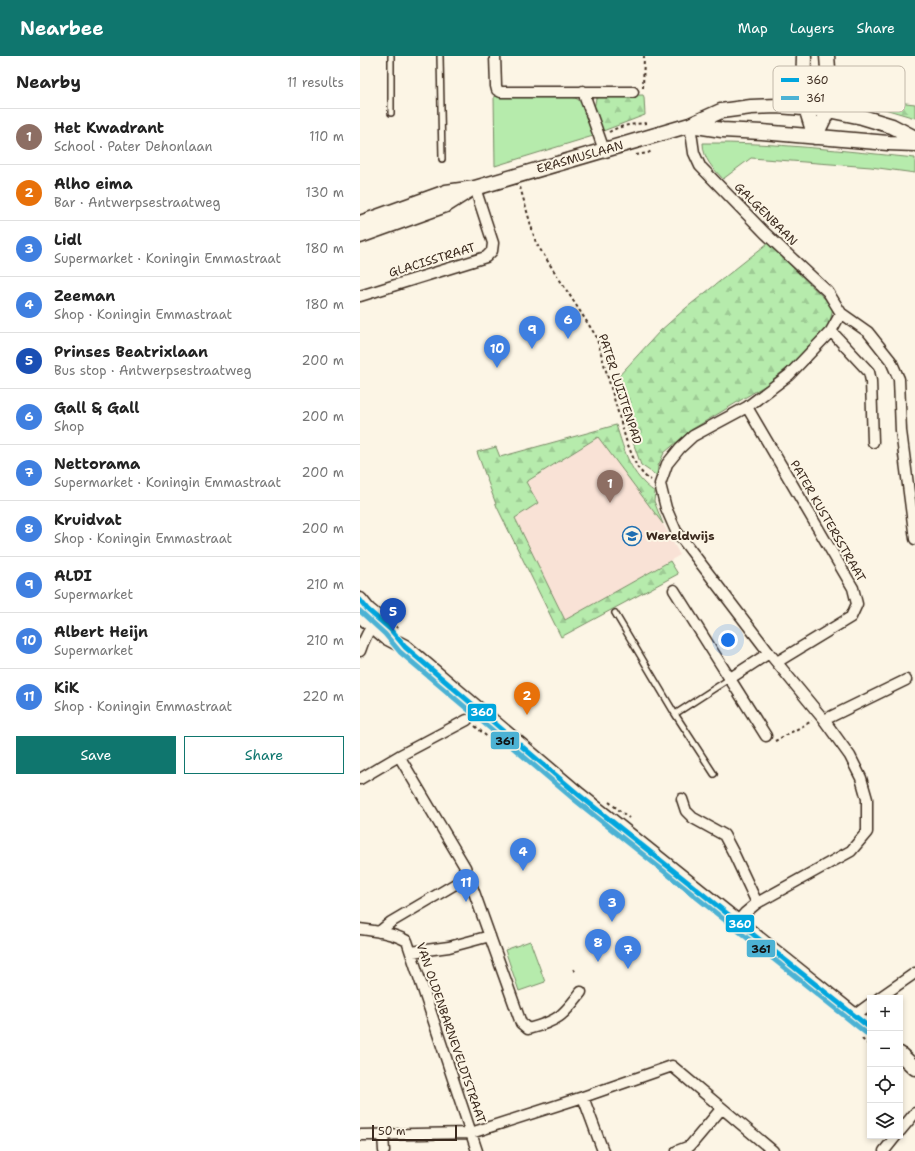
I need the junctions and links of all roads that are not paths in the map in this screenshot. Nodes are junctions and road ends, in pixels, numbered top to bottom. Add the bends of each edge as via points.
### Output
1 (391, 56) edge
2 (440, 56) edge
3 (495, 56) edge
4 (804, 56) edge
5 (827, 56) edge
6 (804, 66) edge
7 (828, 66) edge
8 (583, 91) junction
9 (633, 92) road end
10 (773, 106) edge
11 (807, 112) edge
12 (827, 112) edge
13 (838, 112) edge
14 (391, 113) dead end
15 (690, 125) junction
16 (816, 137) junction
17 (915, 138) edge
18 (915, 144) edge
19 (604, 150) junction
20 (442, 159) dead end
21 (473, 189) junction
22 (360, 223) edge
23 (360, 236) edge
24 (360, 296) edge
25 (841, 313) junction
26 (831, 331) junction
27 (747, 407) junction
28 (872, 442) dead end
29 (915, 539) edge
30 (674, 590) dead end
31 (360, 600) edge
32 (615, 613) dead end
33 (360, 615) edge
34 (375, 622) junction
35 (360, 651) edge
36 (769, 652) junction
37 (777, 662) junction
38 (729, 679) junction
39 (906, 680) dead end
40 (675, 714) junction
41 (822, 719) junction
42 (467, 720) dead end
43 (766, 736) road end
44 (399, 756) junction
45 (714, 774) dead end
46 (360, 779) edge
47 (682, 799) dead end
48 (469, 876) junction
49 (757, 902) junction
50 (737, 922) junction
51 (360, 929) edge
52 (379, 932) junction
53 (490, 936) junction
54 (411, 952) junction
55 (915, 973) edge
56 (582, 992) dead end
57 (883, 995) edge
58 (867, 1006) edge
59 (855, 1015) junction
60 (867, 1025) edge
61 (903, 1057) edge
62 (915, 1068) edge
63 (582, 1097) junction
64 (722, 1108) junction
65 (915, 1113) edge
66 (903, 1127) edge
67 (471, 1133) junction
68 (360, 1135) edge
69 (383, 1135) junction
70 (894, 1139) edge
71 (384, 1151) edge
72 (477, 1151) edge
73 (603, 1151) edge
74 (677, 1151) edge
75 (774, 1151) edge
76 (884, 1151) edge

1 - 14 lane
2 - 20 lane
3 - 8 street via 496,86 501,92
4 - 6 main road
5 - 7 main road
8 - 9 street
8 - 19 street
10 - 15 main road, ERASMUSLAAN via 721,111
11 - 16 main road
12 - 16 main road
13 - 17 main road, ERASMUSLAAN via 892,126
15 - 16 main road, ERASMUSLAAN
15 - 19 main road, ERASMUSLAAN
15 - 25 street, GALGENBAAN via 694,153 700,166 765,233 828,292
16 - 18 main road, ERASMUSLAAN
19 - 21 main road, ERASMUSLAAN
21 - 22 main road, ERASMUSLAAN via 446,192
21 - 23 main road, ERASMUSLAAN via 446,205
21 - 24 street, GLACISSTRAAT via 493,243 489,254
25 - 26 street
25 - 29 street via 868,332 891,360 898,379
26 - 27 street via 789,376
26 - 28 street via 869,372
27 - 36 street via 693,436 667,464 660,484 666,508 676,531
27 - 37 street, PATER KUSTERSSTRAAT via 853,588 857,604 851,617
30 - 38 street
31 - 34 main road
32 - 40 lane
33 - 34 main road
34 - 35 street via 364,638
34 - 50 main road via 386,637 405,647 579,794
36 - 37 street
36 - 38 street
37 - 41 street
38 - 40 lane
38 - 43 street
39 - 41 street
40 - 45 lane
41 - 49 street via 850,756 861,778 867,800 867,832 851,852
42 - 44 street
44 - 46 street
44 - 48 street
47 - 49 street via 686,811 693,818 724,835
48 - 52 street via 391,922
48 - 53 street
49 - 50 street
50 - 59 main road
51 - 52 street, VAN OLDENBARNEVELDTSTRAAT
52 - 54 street, VAN OLDENBARNEVELDTSTRAAT via 403,939
53 - 54 street via 449,947
53 - 56 street via 521,1023 528,1029 558,1018
54 - 67 street, VAN OLDENBARNEVELDTSTRAAT
55 - 57 street
58 - 59 street
59 - 60 main road
61 - 62 main road
63 - 64 street via 672,1066
63 - 67 street
63 - 73 street
64 - 74 street via 690,1146
64 - 75 street
65 - 66 street
67 - 69 street
67 - 72 street, VAN OLDENBARNEVELDTSTRAAT
68 - 69 street
69 - 71 street
70 - 76 street

